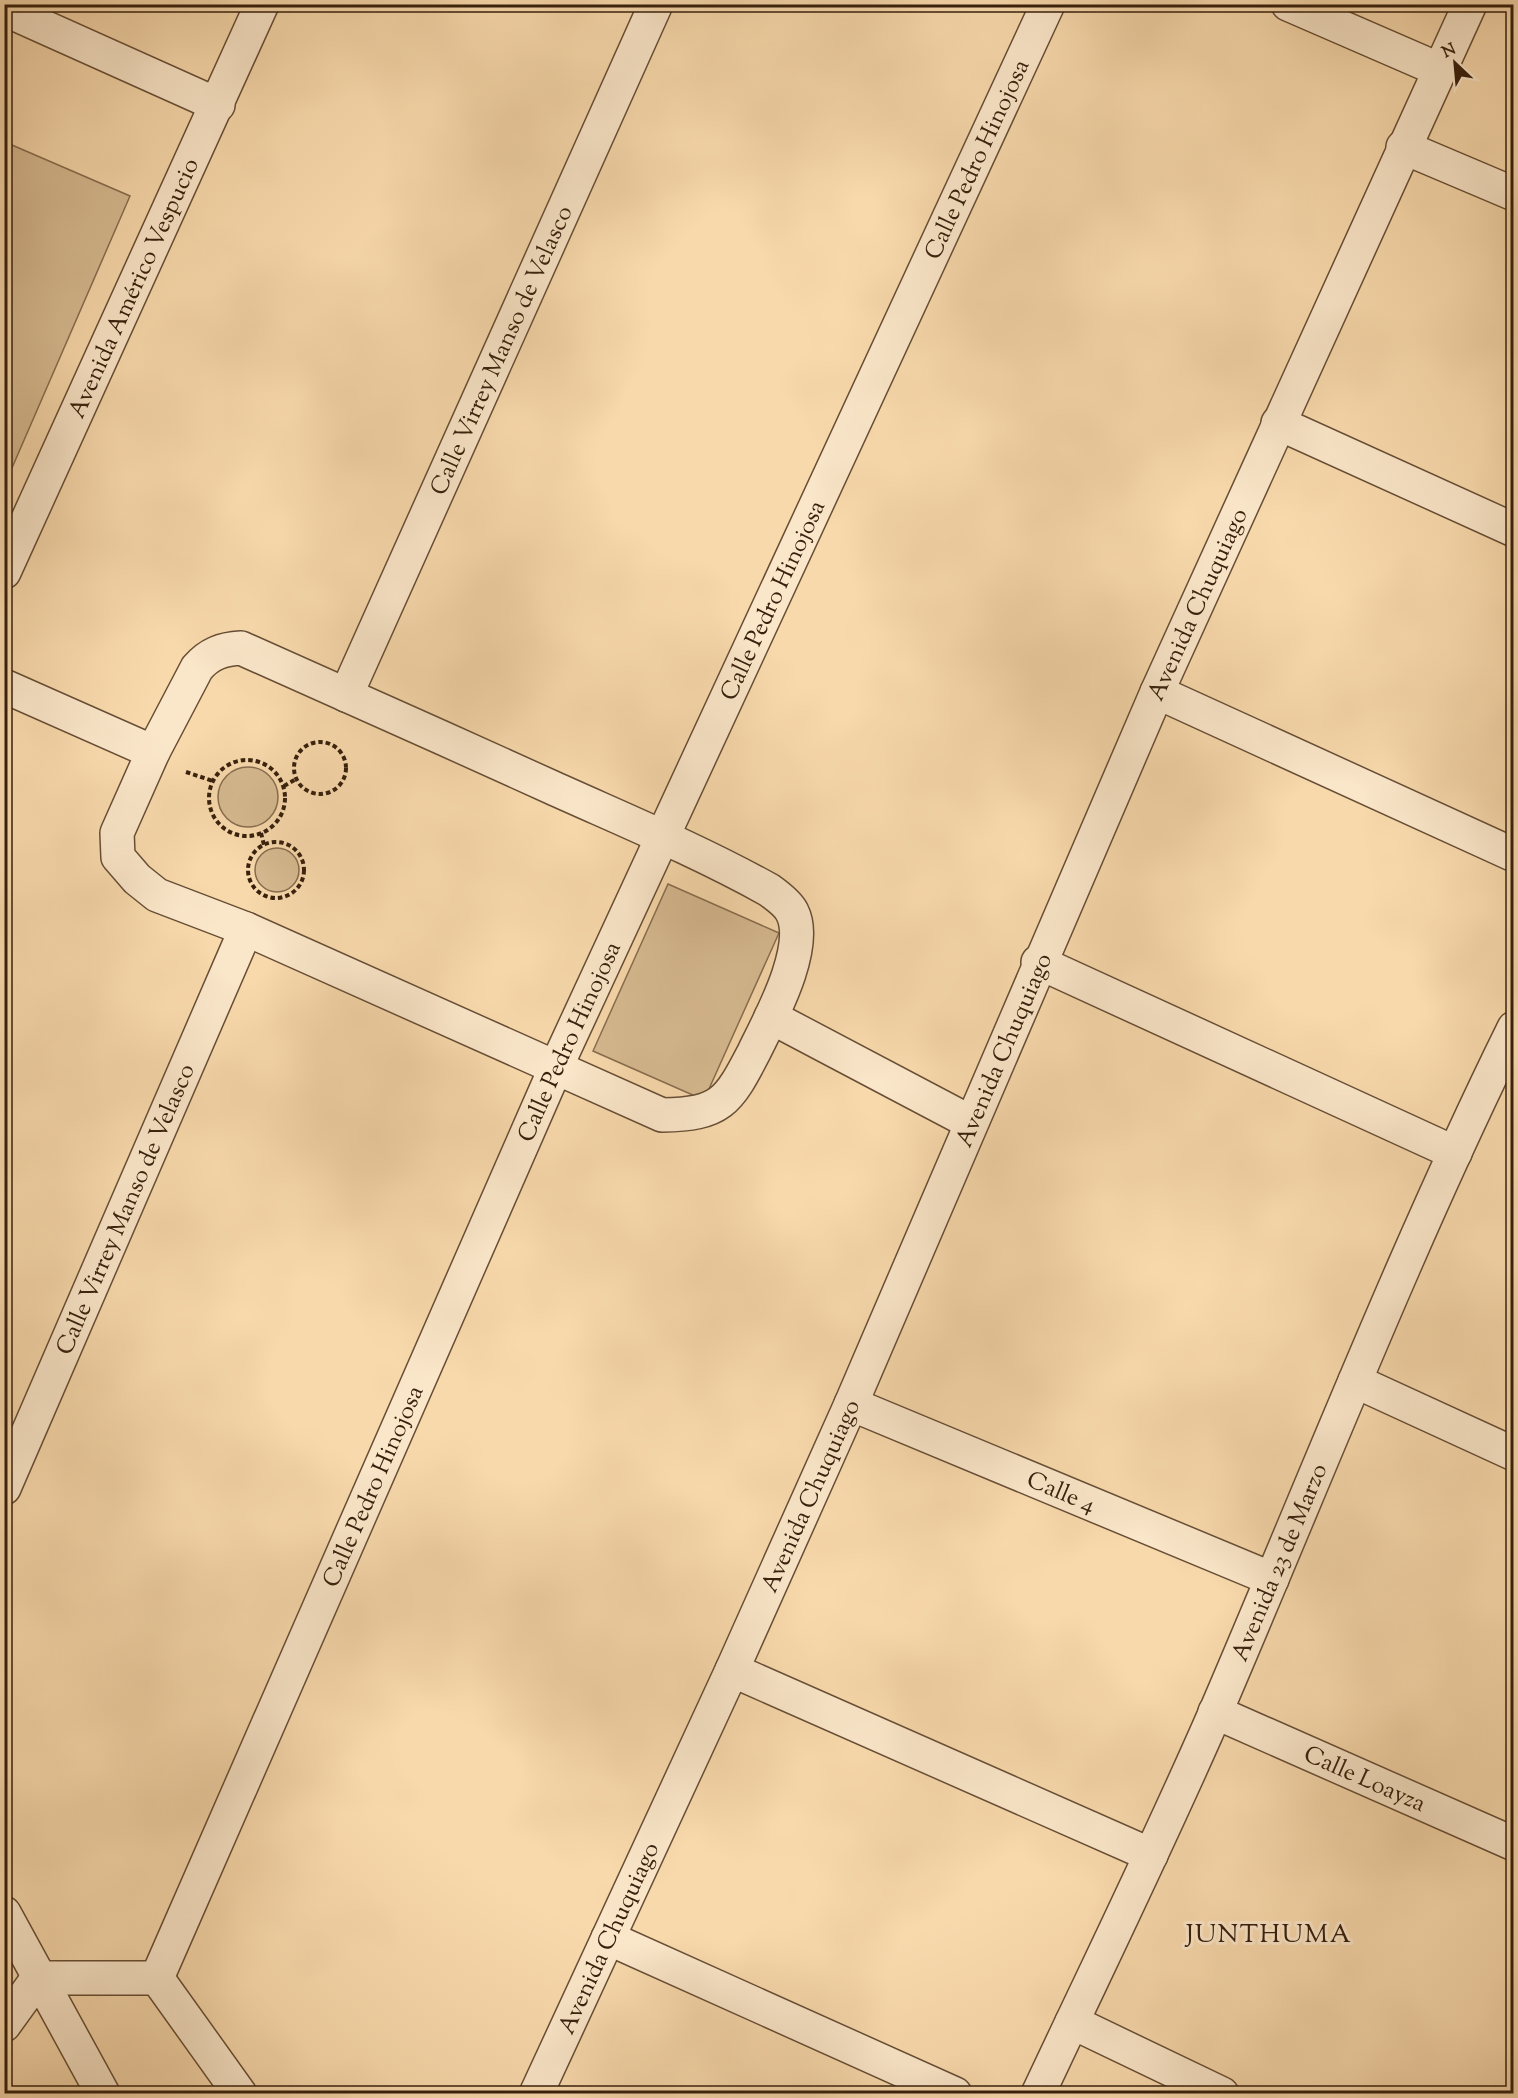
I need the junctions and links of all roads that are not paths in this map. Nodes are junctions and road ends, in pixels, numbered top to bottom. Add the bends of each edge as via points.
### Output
1 (262, 4) edge
2 (656, 4) edge
3 (1048, 4) edge
4 (1288, 4) edge
5 (1470, 4) edge
6 (4, 9) edge
7 (1440, 70) junction
8 (218, 105) junction
9 (1403, 147) junction
10 (1514, 194) edge
11 (1278, 423) junction
12 (1514, 530) edge
13 (4, 572) edge
14 (4, 686) edge
15 (1156, 692) junction
16 (346, 694) junction
17 (153, 752) junction
18 (662, 837) junction
19 (1514, 855) edge
20 (246, 929) junction
21 (1038, 962) junction
22 (771, 1017) junction
23 (1509, 1047) edge
24 (556, 1067) junction
25 (970, 1122) junction
26 (1455, 1153) junction
27 (1355, 1381) junction
28 (852, 1404) junction
29 (1514, 1454) edge
30 (4, 1488) edge
31 (1272, 1579) junction
32 (732, 1670) junction
33 (1215, 1712) junction
34 (1514, 1844) edge
35 (1151, 1855) junction
36 (4, 1913) edge
37 (608, 1938) junction
38 (38, 1978) junction
39 (157, 1978) junction
40 (1072, 2022) junction
41 (4, 2025) edge
42 (103, 2094) edge
43 (240, 2094) edge
44 (536, 2094) edge
45 (955, 2094) edge
46 (1038, 2094) edge
47 (1222, 2094) edge

1 - 8 street, Avenida Américo Vespucio
2 - 16 street, Calle Virrey Manso de Velasco
3 - 18 street, Calle Pedro Hinojosa
4 - 7 street
5 - 7 street, Avenida Chuquiago
6 - 8 street
7 - 9 street, Avenida Chuquiago
8 - 13 street, Avenida Américo Vespucio
9 - 10 street
9 - 11 street, Avenida Chuquiago
11 - 12 street
11 - 15 street, Avenida Chuquiago
14 - 17 street
15 - 19 street
15 - 21 street, Avenida Chuquiago
16 - 17 street via 241,648 216,652 196,668
16 - 18 street
17 - 20 street via 117,833 118,856 157,895
18 - 22 street via 771,892 791,909 797,927 796,949
18 - 24 street, Calle Pedro Hinojosa
20 - 24 street
20 - 30 street, Calle Virrey Manso de Velasco
21 - 25 street, Avenida Chuquiago
21 - 26 street
22 - 24 street via 736,1086 718,1107 693,1115 662,1115
22 - 25 street
23 - 26 street, Avenida 23 de Marzo
24 - 39 street, Calle Pedro Hinojosa
25 - 28 street, Avenida Chuquiago
26 - 27 street, Avenida 23 de Marzo
27 - 29 street
27 - 31 street, Avenida 23 de Marzo
28 - 31 street, Calle 4
28 - 32 street, Avenida Chuquiago
31 - 33 street, Avenida 23 de Marzo
32 - 35 street
32 - 37 street, Avenida Chuquiago
33 - 34 street, Calle Loayza
33 - 35 street, Avenida 23 de Marzo
35 - 40 street, Avenida 23 de Marzo
36 - 38 street
37 - 44 street, Avenida Chuquiago
37 - 45 street
38 - 39 street
38 - 41 street
38 - 42 street
39 - 43 street
40 - 46 street, Avenida 23 de Marzo
40 - 47 street

